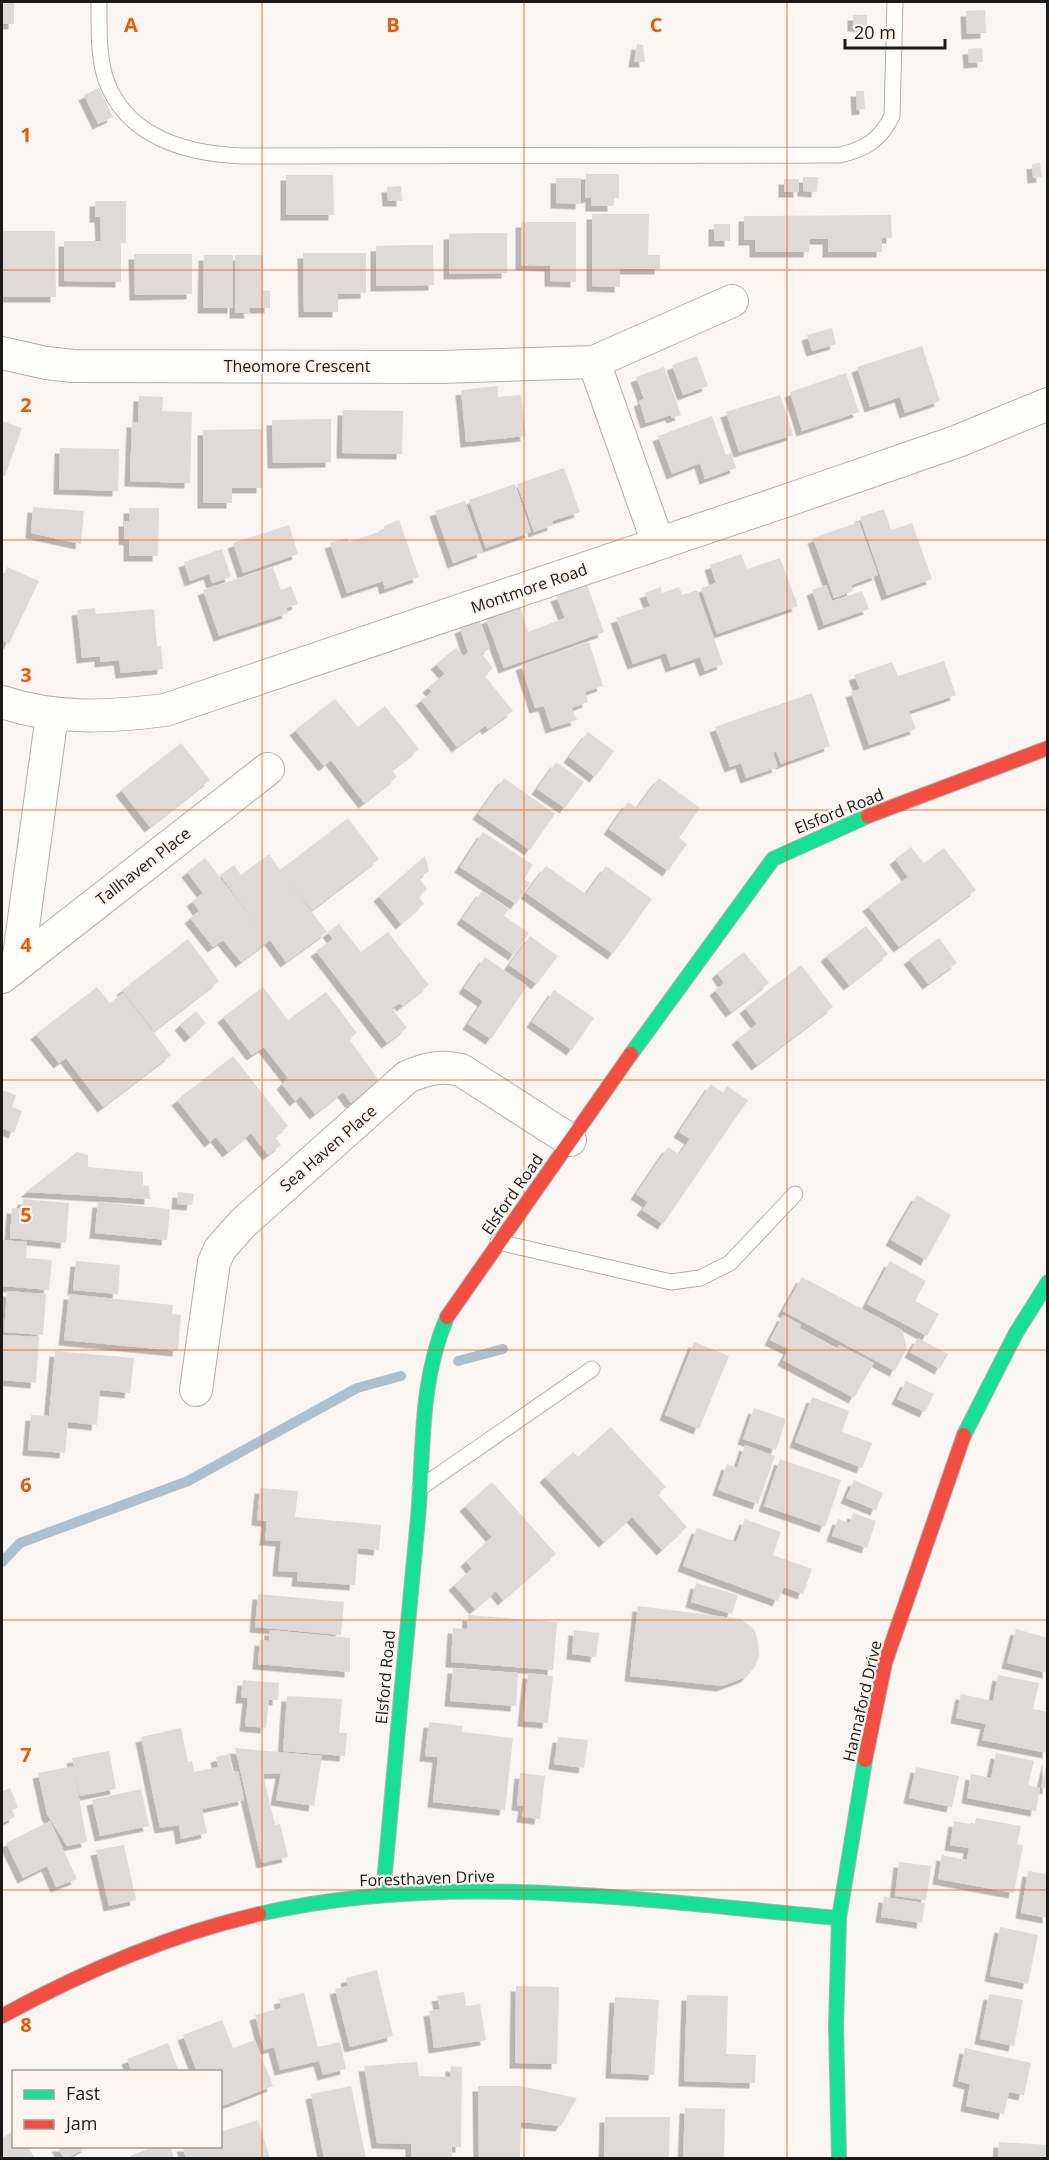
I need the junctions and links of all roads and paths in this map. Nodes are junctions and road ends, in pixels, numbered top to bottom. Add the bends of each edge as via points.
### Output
1 (99, 2) edge
2 (895, 2) edge
3 (732, 301) dead end
4 (2, 353) edge
5 (594, 362) junction
6 (1047, 404) edge
7 (658, 543) junction
8 (2, 702) edge
9 (52, 715) junction
10 (1047, 748) edge
11 (268, 769) dead end
12 (10, 970) edge
13 (570, 1140) junction
14 (795, 1194) dead end
15 (498, 1242) junction
16 (1047, 1282) edge
17 (592, 1369) dead end
18 (196, 1390) dead end
19 (420, 1489) junction
20 (383, 1894) junction
21 (839, 1918) junction
22 (2, 2016) edge
23 (839, 2158) edge

1 - 2 lane via 106,79 137,124 160,140 187,150 243,156 840,155 874,142 892,116
3 - 5 street, Theomore Crescent
4 - 5 street, Theomore Crescent via 73,366 440,367
5 - 7 street
6 - 7 street, Montmore Road via 958,441
7 - 9 street, Montmore Road via 175,707 124,715
8 - 9 street, Montmore Road
9 - 12 street, Tallhaven Place
10 - 13 street, Elsford Road via 840,827 773,859
11 - 12 street, Tallhaven Place
13 - 15 street, Elsford Road
13 - 18 street, Sea Haven Place via 461,1070 444,1066 407,1077 243,1223 220,1249 210,1282
14 - 15 lane via 730,1263 700,1278 671,1282
15 - 19 street, Elsford Road via 437,1337 426,1388
16 - 21 street, Hannaford Drive via 963,1436 885,1663 859,1788
17 - 19 lane
19 - 20 street, Elsford Road
20 - 21 street, Foresthaven Drive via 516,1892
20 - 22 street, Foresthaven Drive via 246,1916 149,1945
21 - 23 street, Hannaford Drive

